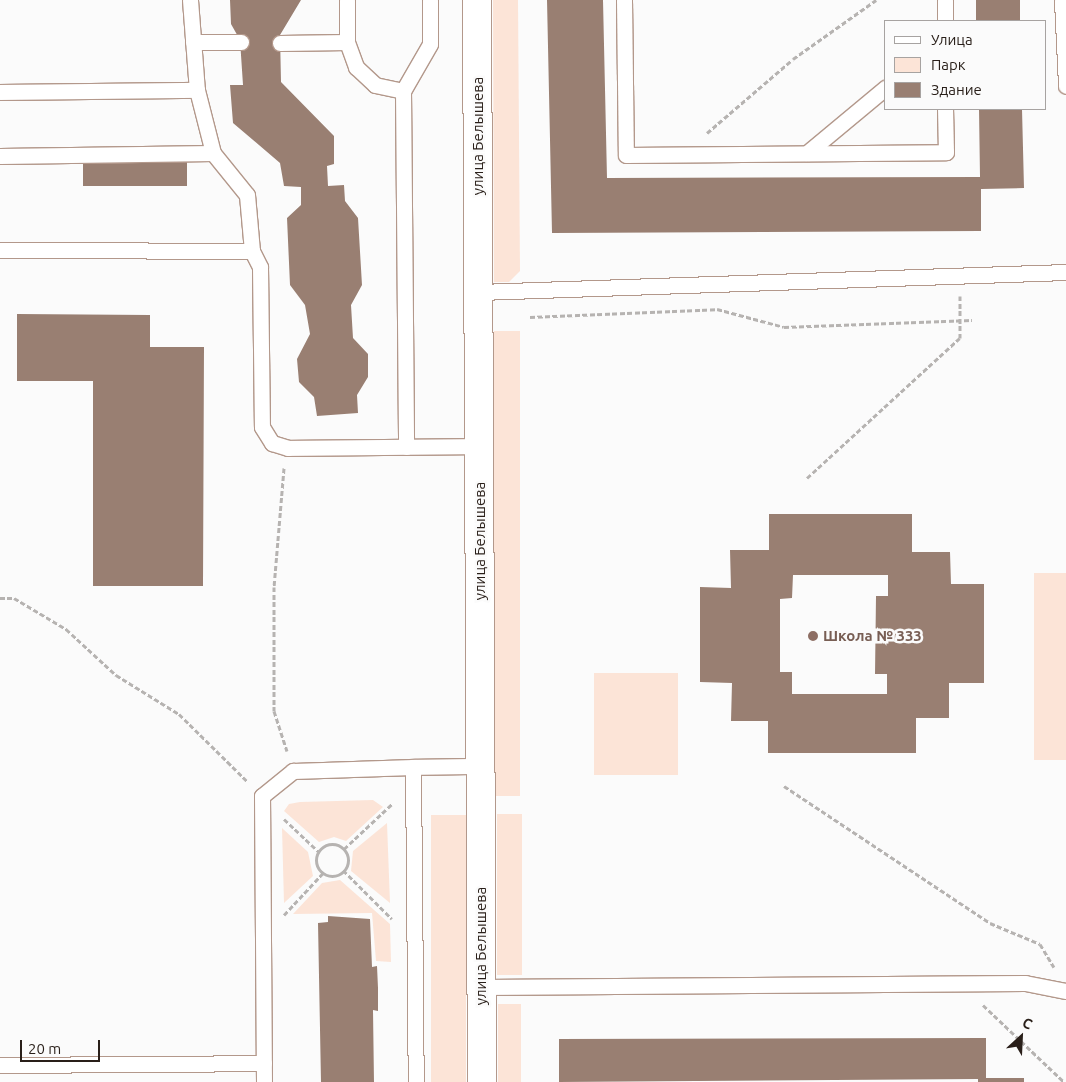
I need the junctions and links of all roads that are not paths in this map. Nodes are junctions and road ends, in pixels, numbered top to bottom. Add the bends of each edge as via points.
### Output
1 (190, 0) edge
2 (347, 0) edge
3 (430, 0) edge
4 (478, 0) edge
5 (624, 0) edge
6 (945, 0) edge
7 (1062, 0) edge
8 (945, 20) edge
9 (192, 42) junction
10 (241, 42) dead end
11 (347, 42) junction
12 (280, 43) dead end
13 (1066, 86) edge
14 (884, 89) edge
15 (196, 90) junction
16 (403, 91) junction
17 (0, 92) edge
18 (946, 110) edge
19 (213, 153) junction
20 (807, 153) junction
21 (0, 156) edge
22 (0, 250) edge
23 (252, 251) junction
24 (1066, 272) edge
25 (478, 292) junction
26 (479, 446) junction
27 (406, 447) junction
28 (480, 766) junction
29 (414, 767) junction
30 (482, 987) junction
31 (1063, 990) edge
32 (264, 1063) junction
33 (0, 1065) edge
34 (264, 1082) edge
35 (416, 1082) edge
36 (482, 1082) edge

1 - 9 lane
2 - 11 lane
3 - 16 lane via 430,44
4 - 25 street, улица Белышева
5 - 20 lane via 626,155
6 - 8 lane
7 - 13 lane
9 - 10 lane
9 - 15 lane
11 - 12 lane
11 - 16 lane via 356,67 375,84
14 - 20 lane
15 - 17 lane
15 - 19 lane
16 - 27 lane
18 - 20 lane via 946,152
19 - 21 lane
19 - 23 lane via 247,195
22 - 23 lane
23 - 27 lane via 260,267 262,427 272,443 288,448
24 - 25 lane
25 - 26 street, улица Белышева
26 - 27 lane
26 - 28 street, улица Белышева
28 - 29 lane
28 - 30 street, улица Белышева
29 - 32 lane via 293,771 262,796
29 - 35 lane
30 - 31 lane via 1025,984
30 - 36 street, улица Белышева
32 - 33 lane
32 - 34 lane

